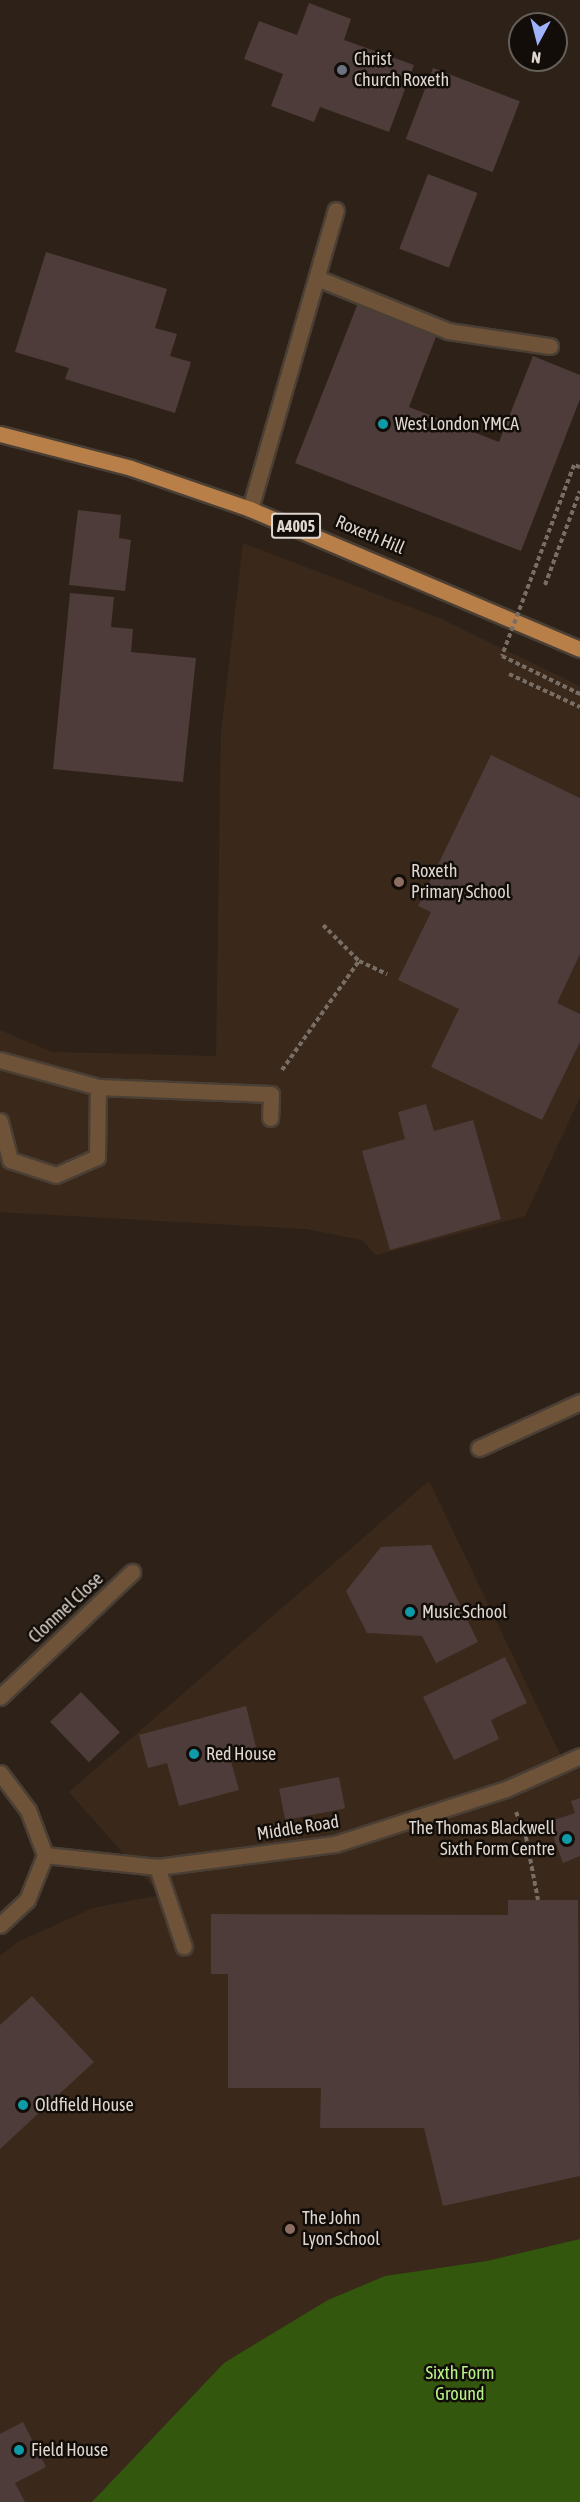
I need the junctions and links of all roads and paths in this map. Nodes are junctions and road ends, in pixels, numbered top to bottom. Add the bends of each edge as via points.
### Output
1 (336, 210) dead end
2 (317, 278) junction
3 (550, 346) dead end
4 (0, 434) edge
5 (580, 467) edge
6 (580, 490) edge
7 (250, 509) junction
8 (545, 585) dead end
9 (580, 649) edge
10 (509, 674) dead end
11 (580, 694) edge
12 (580, 707) edge
13 (323, 925) dead end
14 (359, 961) junction
15 (387, 974) dead end
16 (0, 1060) edge
17 (282, 1071) dead end
18 (98, 1087) junction
19 (270, 1118) dead end
20 (0, 1121) edge
21 (580, 1402) edge
22 (479, 1448) dead end
23 (132, 1572) dead end
24 (0, 1697) edge
25 (580, 1756) edge
26 (0, 1773) edge
27 (506, 1789) junction
28 (45, 1855) junction
29 (157, 1867) junction
30 (538, 1900) dead end
31 (0, 1925) edge
32 (184, 1947) dead end

1 - 2 street
2 - 3 street via 448,331
2 - 7 street
4 - 7 main road, Roxeth Hill / A4005 via 131,468
5 - 11 path, bridge via 574,465 502,656
6 - 8 path
7 - 9 main road, Roxeth Hill / A4005
10 - 12 path
13 - 14 path
14 - 15 path
14 - 17 path
16 - 18 street
18 - 19 street via 271,1094
18 - 20 street via 97,1157 56,1174 10,1160
21 - 22 street
23 - 24 street, Clonmel Close
25 - 27 street, Middle Road
26 - 28 street via 28,1810
27 - 29 street, Middle Road via 335,1844
27 - 30 path via 526,1837
28 - 29 street, Middle Road
28 - 31 street via 27,1900
29 - 32 street

